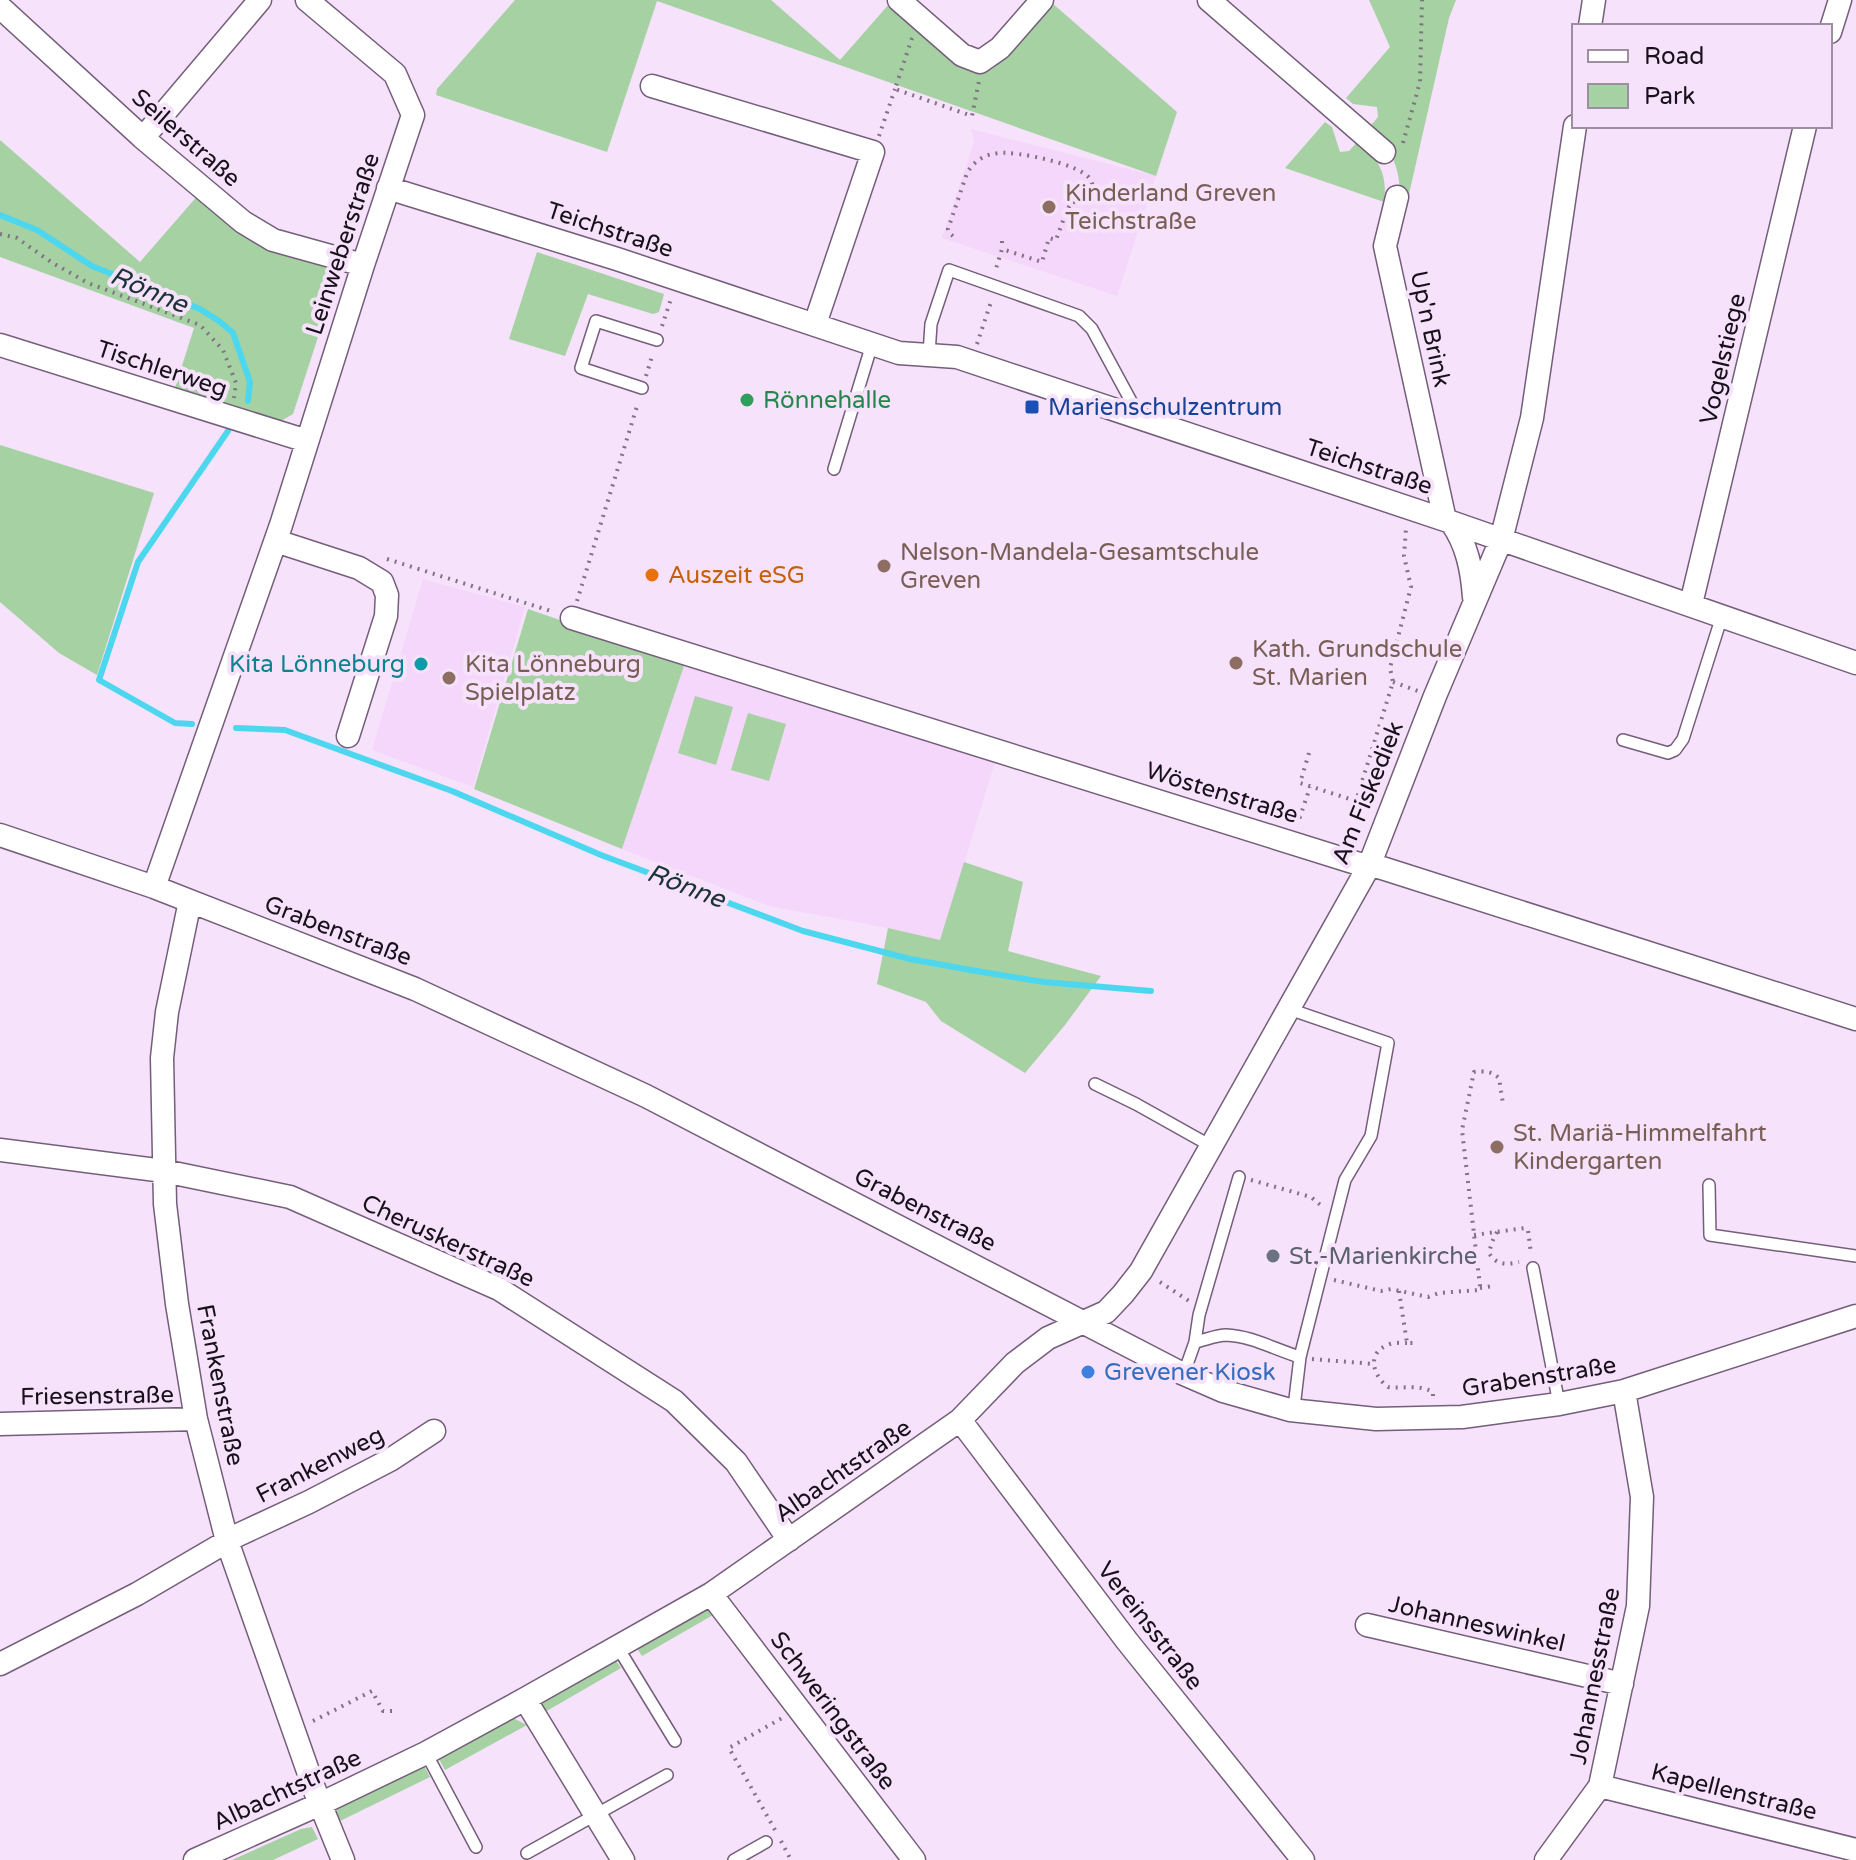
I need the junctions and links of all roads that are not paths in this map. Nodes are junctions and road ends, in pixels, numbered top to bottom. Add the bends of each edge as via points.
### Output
1 (260, 0) edge
2 (307, 0) edge
3 (899, 0) edge
4 (1042, 0) edge
5 (1209, 0) edge
6 (1594, 0) edge
7 (1840, 0) edge
8 (1, 3) edge
9 (1590, 24) edge
10 (1832, 26) edge
11 (652, 86) dead end
12 (1575, 128) edge
13 (1805, 128) edge
14 (143, 138) junction
15 (1393, 147) road end
16 (388, 188) junction
17 (1397, 197) dead end
18 (363, 265) junction
19 (815, 324) junction
20 (657, 340) road end
21 (872, 344) junction
22 (0, 345) edge
23 (929, 354) junction
24 (642, 388) road end
25 (1139, 417) junction
26 (307, 441) junction
27 (834, 469) dead end
28 (1448, 521) junction
29 (1501, 540) junction
30 (276, 541) junction
31 (1475, 602) junction
32 (1691, 604) junction
33 (1722, 615) junction
34 (572, 618) road end
35 (1856, 663) edge
36 (348, 736) dead end
37 (1623, 740) dead end
38 (0, 835) edge
39 (1369, 866) junction
40 (154, 887) junction
41 (190, 901) junction
42 (1289, 1009) junction
43 (1856, 1019) edge
44 (1095, 1084) dead end
45 (1211, 1146) junction
46 (0, 1150) edge
47 (164, 1171) junction
48 (1239, 1177) road end
49 (1709, 1185) dead end
50 (1856, 1256) edge
51 (1532, 1263) road end
52 (1856, 1316) edge
53 (1086, 1322) junction
54 (1195, 1342) junction
55 (1300, 1357) junction
56 (1184, 1373) junction
57 (1624, 1391) junction
58 (1559, 1404) junction
59 (1290, 1410) junction
60 (196, 1419) junction
61 (960, 1420) junction
62 (0, 1424) edge
63 (434, 1431) dead end
64 (789, 1540) junction
65 (227, 1541) junction
66 (711, 1594) junction
67 (1367, 1625) dead end
68 (617, 1646) junction
69 (0, 1664) edge
70 (1622, 1684) junction
71 (525, 1699) junction
72 (675, 1741) dead end
73 (426, 1753) junction
74 (667, 1775) dead end
75 (1600, 1786) junction
76 (320, 1804) junction
77 (596, 1816) junction
78 (766, 1842) dead end
79 (476, 1847) dead end
80 (1856, 1850) edge
81 (527, 1853) dead end
82 (207, 1858) edge
83 (343, 1860) edge
84 (623, 1860) edge
85 (734, 1860) edge
86 (914, 1860) edge
87 (1303, 1860) edge
88 (1546, 1860) edge

1 - 14 street
2 - 16 street, Leinweberstraße via 395,74 413,115
3 - 4 street via 962,55 980,62 1000,48
5 - 15 street
6 - 9 street
7 - 10 street
8 - 14 street, Seilerstraße
11 - 19 street via 873,152
12 - 29 street, Am Fiskediek via 1532,418
13 - 32 street, Vogelstiege
14 - 18 street, Seilerstraße via 243,222 273,240
16 - 18 street, Leinweberstraße
16 - 19 street, Teichstraße
17 - 28 street, Up'n Brink via 1385,246
18 - 26 street, Leinweberstraße
19 - 21 street, Teichstraße
20 - 24 lane via 596,321 581,368
21 - 23 street, Teichstraße via 899,353
21 - 27 lane
22 - 26 street, Tischlerweg
23 - 25 street, Teichstraße via 949,355
23 - 25 lane via 931,324 949,270 1079,316 1092,329
25 - 28 street, Teichstraße
26 - 30 street, Leinweberstraße
28 - 29 street, Teichstraße
28 - 31 street, Up'n Brink via 1465,549
29 - 31 street, Am Fiskediek
29 - 32 street, Teichstraße
30 - 36 street via 359,568 382,582 387,595 386,616
30 - 40 street, Leinweberstraße
31 - 39 street, Am Fiskediek
32 - 33 street, Teichstraße
33 - 35 street, Teichstraße
33 - 37 lane via 1675,750 1668,753
34 - 39 street, Wöstenstraße
38 - 40 street, Grabenstraße
39 - 42 street, Am Fiskediek
39 - 43 street, Wöstenstraße
40 - 41 street, Grabenstraße
41 - 47 street, Frankenstraße via 162,1058
41 - 53 street, Grabenstraße via 415,989 646,1096
42 - 45 street, Am Fiskediek
42 - 55 lane via 1388,1043 1371,1136 1345,1180
44 - 45 lane
45 - 53 street, Am Fiskediek via 1141,1271 1106,1312
46 - 47 street, Cheruskerstraße
47 - 60 street, Frankenstraße via 177,1304
47 - 64 street, Cheruskerstraße via 290,1197 499,1289 674,1401 736,1462
48 - 54 lane
49 - 50 lane via 1710,1235
51 - 58 lane
52 - 57 street, Grabenstraße
53 - 56 street, Grabenstraße
53 - 61 street, Albachtstraße via 1048,1338 1015,1363
54 - 55 lane via 1224,1335
54 - 56 lane
55 - 59 lane
56 - 59 street, Grabenstraße via 1223,1391
57 - 58 street, Grabenstraße
57 - 70 street, Johannesstraße via 1642,1497 1638,1606
58 - 59 street, Grabenstraße via 1462,1417 1376,1419
60 - 62 street, Friesenstraße
60 - 65 street, Frankenstraße
61 - 64 street, Albachtstraße
61 - 87 street, Vereinsstraße via 1127,1641
63 - 65 street, Frankenweg via 390,1460
64 - 66 street, Albachtstraße
65 - 69 street, Frankenweg
65 - 76 street, Frankenstraße
66 - 68 street, Albachtstraße
66 - 86 street, Schweringstraße
67 - 70 street, Johanneswinkel
68 - 71 street, Albachtstraße
68 - 72 lane
70 - 75 street, Johannesstraße
71 - 73 street, Albachtstraße
71 - 77 street
73 - 76 street, Albachtstraße
73 - 79 lane
74 - 77 lane
75 - 80 street, Kapellenstraße
75 - 88 street, Johannesstraße
76 - 82 street, Albachtstraße
76 - 83 street, Frankenstraße
77 - 81 lane
77 - 84 street
78 - 85 lane

